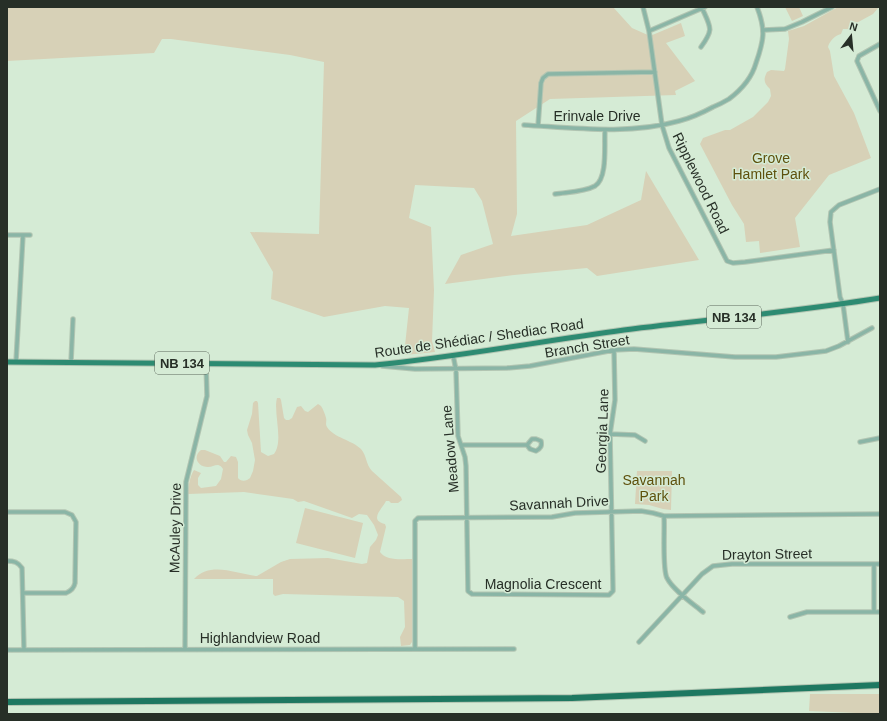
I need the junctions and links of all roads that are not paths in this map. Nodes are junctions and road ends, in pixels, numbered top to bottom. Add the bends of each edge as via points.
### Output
1 (643, 7) edge
2 (757, 7) edge
3 (832, 7) edge
4 (704, 8) edge
5 (764, 30) junction
6 (649, 31) junction
7 (880, 44) edge
8 (700, 47) dead end
9 (655, 72) junction
10 (880, 111) edge
11 (524, 125) dead end
12 (662, 125) junction
13 (538, 126) junction
14 (605, 130) junction
15 (880, 189) edge
16 (556, 194) dead end
17 (7, 235) edge
18 (23, 235) junction
19 (30, 235) dead end
20 (834, 250) junction
21 (880, 298) edge
22 (843, 304) junction
23 (73, 319) dead end
24 (872, 328) dead end
25 (848, 342) junction
26 (614, 350) junction
27 (453, 355) junction
28 (7, 362) edge
29 (16, 362) junction
30 (71, 362) junction
31 (206, 363) junction
32 (376, 365) junction
33 (456, 370) junction
34 (610, 434) junction
35 (880, 438) edge
36 (645, 441) dead end
37 (860, 442) dead end
38 (461, 445) junction
39 (526, 445) dead end
40 (7, 512) edge
41 (611, 512) junction
42 (880, 514) edge
43 (664, 516) junction
44 (466, 517) junction
45 (7, 561) edge
46 (874, 564) junction
47 (880, 564) edge
48 (23, 593) junction
49 (683, 595) junction
50 (703, 612) dead end
51 (874, 612) junction
52 (880, 612) edge
53 (790, 617) dead end
54 (639, 642) dead end
55 (185, 649) junction
56 (415, 649) junction
57 (514, 649) dead end
58 (7, 650) edge
59 (24, 650) junction
60 (880, 685) edge
61 (7, 702) edge

1 - 6 street, Ripplewood Road
2 - 5 street, Erinvale Drive
3 - 5 street via 785,29
4 - 6 street
4 - 8 street via 710,25 710,35
5 - 12 street, Erinvale Drive via 754,70 737,92 728,100 700,114
6 - 9 street, Ripplewood Road
7 - 10 street via 857,59
9 - 12 street, Ripplewood Road
9 - 13 street via 548,74 541,83
11 - 13 street, Erinvale Drive
12 - 14 street, Erinvale Drive
12 - 20 street, Ripplewood Road via 669,148 727,260 733,263 745,262
13 - 14 street, Erinvale Drive
14 - 16 street via 603,175 596,186
15 - 20 street via 839,205 831,212
17 - 18 street
18 - 19 street
18 - 29 street
20 - 22 street
21 - 22 main road, Route de Shédiac / Shediac Road / NB 134
22 - 25 street
22 - 27 main road, Route de Shédiac / Shediac Road / NB 134 via 625,330
23 - 30 street
24 - 25 street, Branch Street
25 - 26 street, Branch Street via 826,352 776,357 735,357 648,349
26 - 33 street, Branch Street via 530,366
26 - 34 street, Georgia Lane via 614,400
27 - 32 main road, Route de Shédiac / Shediac Road / NB 134
27 - 33 street, Meadow Lane
28 - 29 main road, Route de Shédiac / Shediac Road / NB 134
29 - 30 main road, Route de Shédiac / Shediac Road / NB 134
30 - 31 main road, Route de Shédiac / Shediac Road / NB 134
31 - 32 main road, Route de Shédiac / Shediac Road / NB 134
31 - 55 street, McAuley Drive via 207,396 186,482
32 - 33 street, Branch Street
33 - 38 street, Meadow Lane via 458,436
34 - 36 street via 635,435
34 - 41 street, Georgia Lane
35 - 37 street
38 - 39 street
38 - 44 street, Meadow Lane via 466,466
40 - 48 street via 66,512 72,515 76,522 74,587 66,593
41 - 43 street, Savannah Drive via 641,511
41 - 44 street, Savannah Drive via 575,513 552,517
41 - 44 street, Magnolia Crescent via 613,591 609,595 469,593
42 - 43 street, Savannah Drive
43 - 49 street via 666,575 670,583
44 - 56 street, Savannah Drive via 421,517 416,521
45 - 48 street via 19,563 22,568
46 - 47 street, Drayton Street
46 - 49 street, Drayton Street via 722,564 707,569
46 - 51 street
48 - 59 street
49 - 50 street
49 - 54 street, Drayton Street
51 - 52 street
51 - 53 street via 807,612
55 - 56 street, Highlandview Road
55 - 59 street, Highlandview Road
56 - 57 street, Highlandview Road
58 - 59 street, Highlandview Road
60 - 61 highway via 572,698

